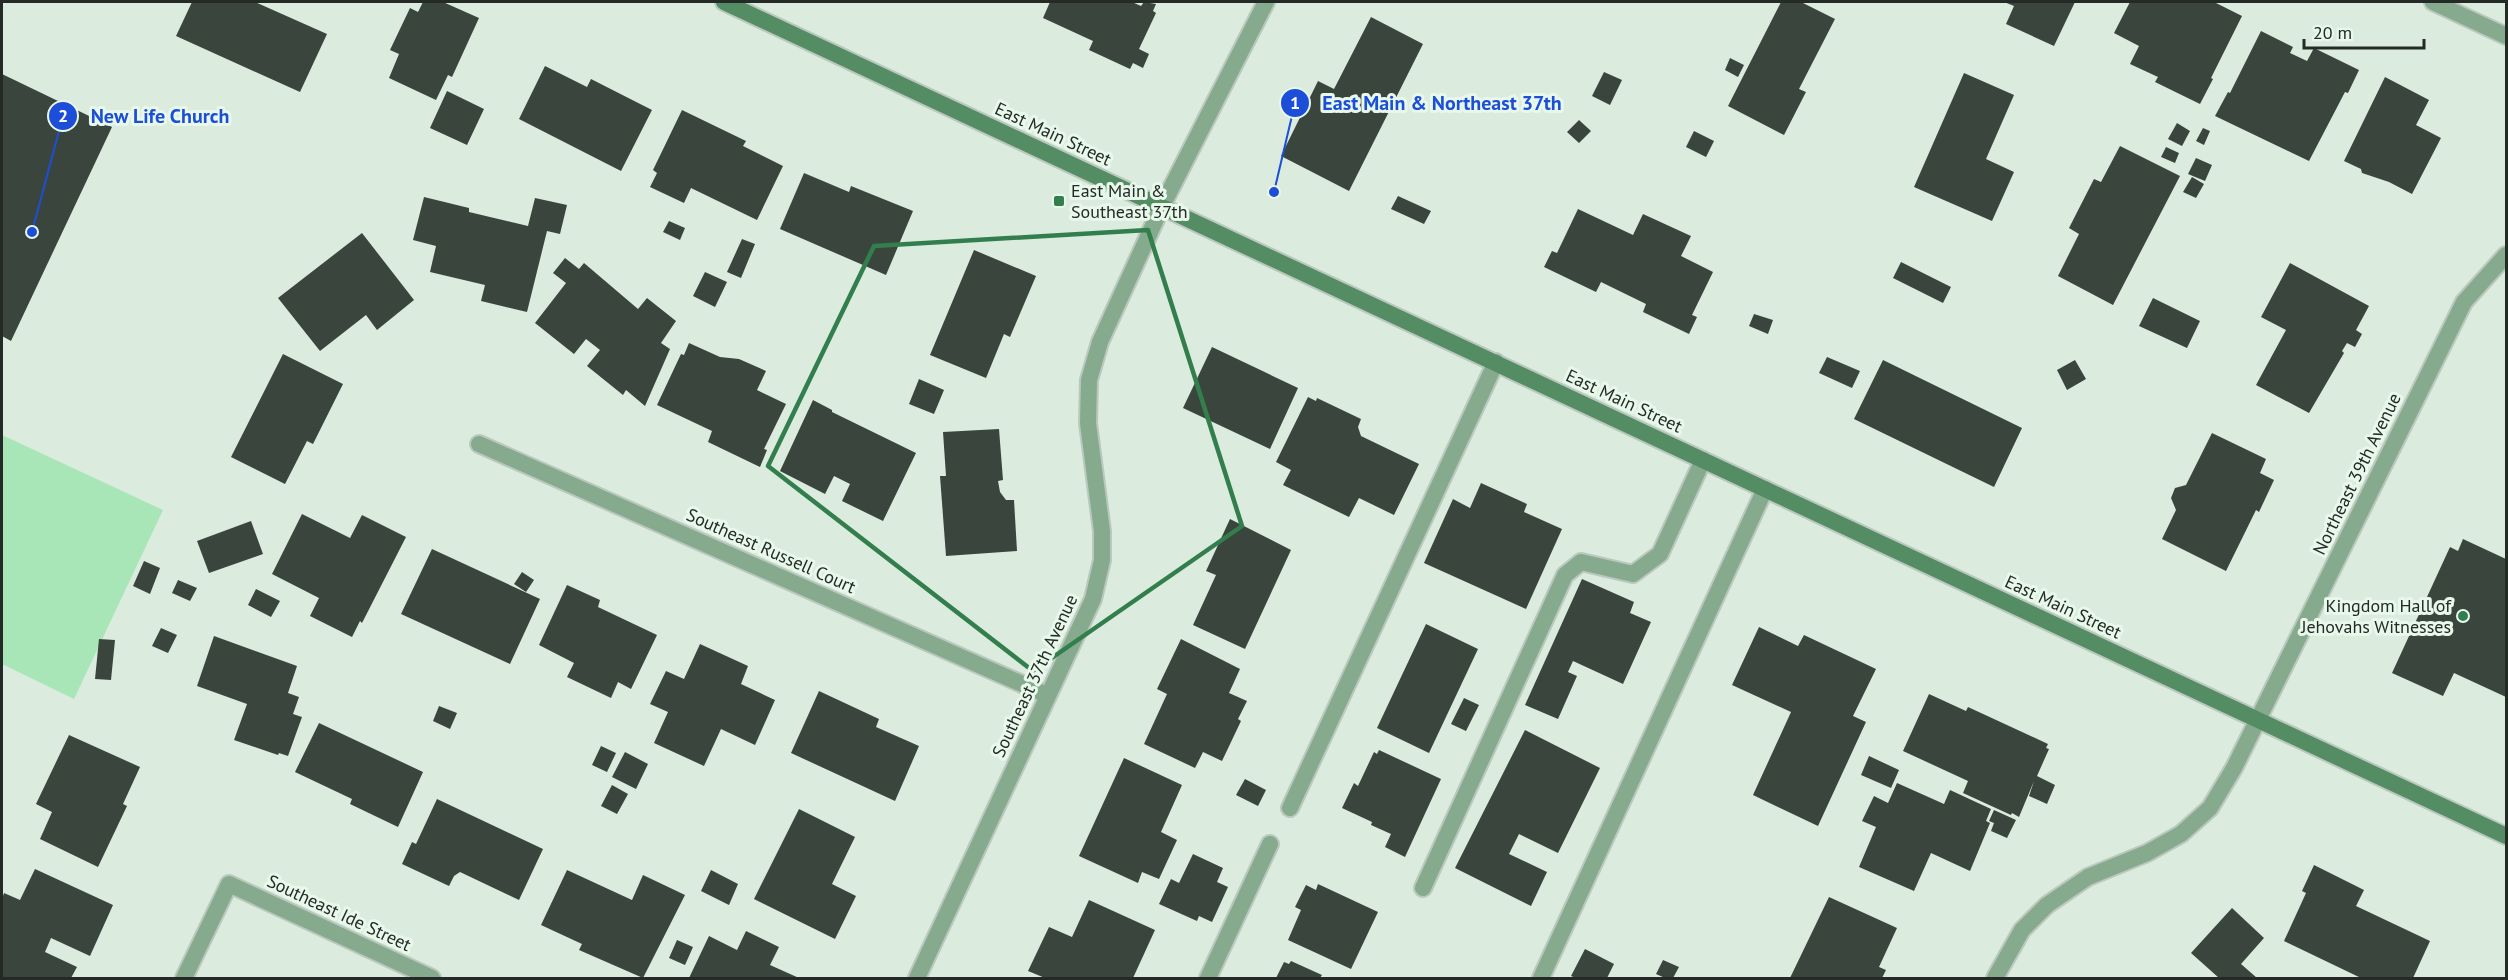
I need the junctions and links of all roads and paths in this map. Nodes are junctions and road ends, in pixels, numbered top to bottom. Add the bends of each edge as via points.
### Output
1 (724, 2) edge
2 (1266, 2) edge
3 (2433, 2) edge
4 (2506, 36) edge
5 (1162, 206) junction
6 (2506, 255) edge
7 (1496, 362) junction
8 (479, 444) dead end
9 (1703, 460) junction
10 (1765, 489) junction
11 (1047, 695) junction
12 (2257, 720) junction
13 (1290, 808) dead end
14 (2506, 836) edge
15 (1270, 844) dead end
16 (1423, 888) dead end
17 (184, 978) edge
18 (432, 978) edge
19 (917, 978) edge
20 (1208, 978) edge
21 (1541, 978) edge
22 (1995, 978) edge

1 - 5 main road, East Main Street
2 - 5 street, Southeast 37th Avenue
3 - 4 street
5 - 7 main road, East Main Street
5 - 11 street, Southeast 37th Avenue via 1100,342 1089,380 1088,423 1102,560 1093,599
6 - 12 street, Northeast 39th Avenue via 2464,302
7 - 9 main road, East Main Street
7 - 13 street
8 - 11 street, Southeast Russell Court
9 - 10 main road, East Main Street
9 - 16 street via 1660,554 1633,574 1581,562 1565,575
10 - 12 main road, East Main Street
10 - 21 street
11 - 19 street, Southeast 37th Avenue
12 - 14 main road, East Main Street
12 - 22 street, Northeast 39th Avenue via 2210,808 2181,834 2088,877 2047,905 2022,930
15 - 20 street
17 - 18 street, Southeast Ide Street via 229,884

